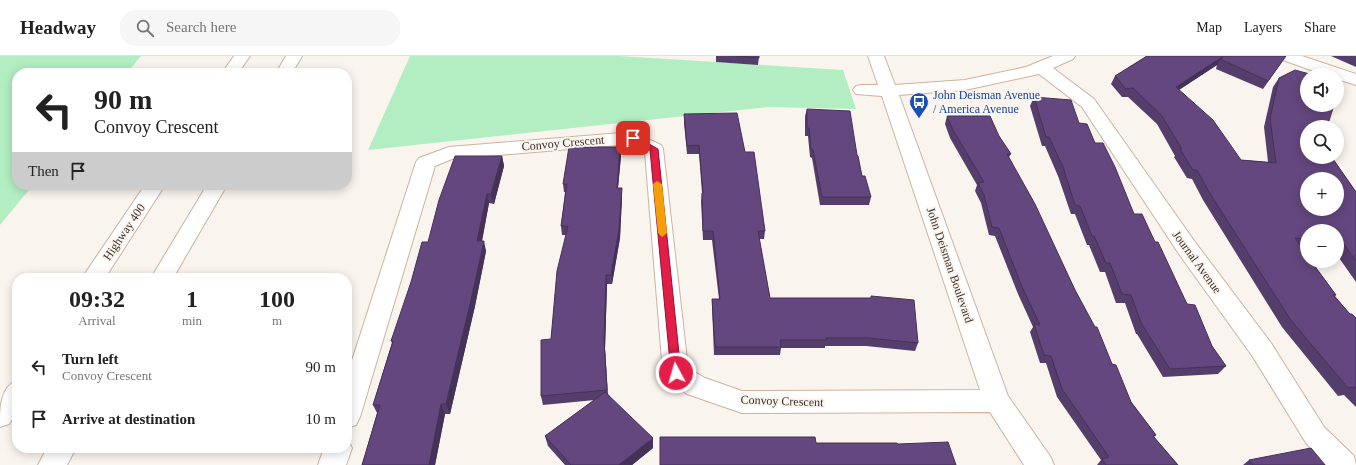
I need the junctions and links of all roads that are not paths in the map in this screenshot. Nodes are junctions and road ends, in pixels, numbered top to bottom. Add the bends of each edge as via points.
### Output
1 (242, 56) edge
2 (294, 56) edge
3 (876, 56) edge
4 (1067, 56) edge
5 (1286, 56) edge
6 (1041, 67) junction
7 (234, 68) edge
8 (287, 68) edge
9 (1356, 80) edge
10 (862, 90) dead end
11 (889, 90) junction
12 (152, 190) edge
13 (215, 190) edge
14 (96, 273) edge
15 (165, 273) edge
16 (12, 398) edge
17 (352, 401) edge
18 (997, 401) junction
19 (0, 416) edge
20 (59, 453) edge
21 (336, 453) edge
22 (52, 465) edge
23 (332, 465) edge
24 (1040, 465) edge
25 (1344, 465) edge

1 - 7 main road
2 - 8 main road
3 - 11 main road, John Deisman Boulevard
4 - 6 main road
5 - 9 main road
6 - 11 main road via 965,85
6 - 25 main road, Journal Avenue via 1088,104 1187,248 1262,350 1315,435
10 - 11 main road
11 - 18 main road, John Deisman Boulevard
12 - 14 main road, Highway 400
13 - 15 main road
16 - 19 main road
17 - 18 main road, Convoy Crescent via 426,162 449,153 633,138 654,149 676,373 696,386 742,402
18 - 24 main road, John Deisman Boulevard
20 - 22 main road
21 - 23 main road

